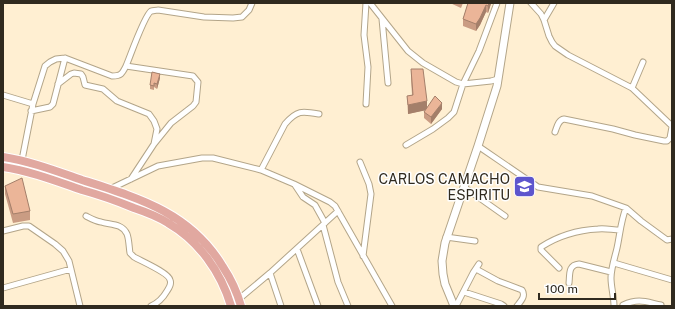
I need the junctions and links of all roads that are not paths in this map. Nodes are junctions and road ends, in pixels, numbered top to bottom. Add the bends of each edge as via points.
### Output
1 (252, 3) edge
2 (366, 3) edge
3 (370, 3) edge
4 (497, 3) edge
5 (510, 3) edge
6 (531, 3) edge
7 (554, 3) edge
8 (382, 18) junction
9 (544, 20) junction
10 (65, 58) junction
11 (643, 62) dead end
12 (126, 66) junction
13 (498, 78) junction
14 (388, 83) dead end
15 (58, 84) junction
16 (463, 84) junction
17 (632, 88) junction
18 (3, 94) edge
19 (32, 104) junction
20 (366, 104) dead end
21 (31, 111) junction
22 (319, 114) dead end
23 (672, 126) edge
24 (555, 132) dead end
25 (154, 144) junction
26 (406, 145) dead end
27 (478, 146) junction
28 (3, 157) edge
29 (22, 160) junction
30 (360, 162) dead end
31 (3, 167) edge
32 (261, 170) junction
33 (130, 179) junction
34 (294, 184) junction
35 (464, 187) junction
36 (110, 189) junction
37 (626, 208) junction
38 (338, 211) junction
39 (86, 216) dead end
40 (504, 216) dead end
41 (324, 224) junction
42 (620, 230) junction
43 (4, 231) edge
44 (446, 237) junction
45 (672, 239) edge
46 (475, 242) dead end
47 (297, 249) junction
48 (363, 256) junction
49 (614, 263) junction
50 (559, 268) dead end
51 (71, 269) junction
52 (611, 272) junction
53 (270, 273) junction
54 (672, 280) edge
55 (569, 282) dead end
56 (3, 288) edge
57 (464, 292) junction
58 (614, 299) junction
59 (240, 302) edge
60 (623, 305) edge
61 (662, 305) dead end
62 (80, 306) edge
63 (151, 306) edge
64 (231, 306) edge
65 (281, 306) edge
66 (318, 306) edge
67 (348, 306) edge
68 (392, 306) edge
69 (455, 306) edge
70 (504, 306) edge
71 (517, 306) edge
72 (614, 306) edge

1 - 12 street via 242,17 233,18 152,11 147,16
2 - 20 street
3 - 8 street
4 - 16 street
5 - 13 street
6 - 9 street
7 - 9 street
8 - 14 street
8 - 16 street via 415,57
9 - 17 street via 552,42 560,50
10 - 12 street via 112,76 122,73
10 - 15 street
10 - 19 street via 56,59 45,66
11 - 17 street
12 - 25 street via 193,76 198,82 196,102 171,123
13 - 16 street
13 - 27 street
15 - 21 street via 50,106
15 - 25 street via 71,74 81,74 84,76 85,85 103,89 116,101 149,114 157,129
16 - 26 street via 451,116
17 - 23 street
18 - 19 street
19 - 21 street
21 - 29 street
22 - 32 street via 304,111 289,119
23 - 24 street via 670,138 664,141 564,119 561,119
25 - 33 street
27 - 35 street
27 - 37 street via 538,187 592,196
28 - 29 main road
29 - 36 main road
30 - 48 street via 371,194
31 - 64 main road via 33,173 168,222 208,260 221,280
32 - 33 street via 214,158 202,158 158,166
32 - 34 street
33 - 36 street
34 - 38 street via 330,202
34 - 41 street via 302,196 315,205
35 - 40 street
35 - 44 street
36 - 59 main road via 157,207 189,227 219,260
37 - 42 street
37 - 45 street via 667,240
38 - 41 street
38 - 48 street
39 - 63 street via 123,228 127,234 130,253 170,278 169,289
41 - 47 street
41 - 67 street via 337,279
42 - 49 street
42 - 50 street via 599,228 578,231 550,241 541,247 541,250
43 - 51 street via 29,226 62,251
44 - 46 street
44 - 69 street via 442,266
47 - 53 street
47 - 66 street
48 - 68 street
49 - 52 street
49 - 54 street
51 - 56 street
51 - 62 street
52 - 55 street via 579,264 571,267
52 - 58 street
53 - 59 street
53 - 65 street
57 - 69 street
57 - 70 street
57 - 71 street via 477,267 498,281 522,290 524,296
58 - 60 street
58 - 72 street
60 - 61 street via 640,300

